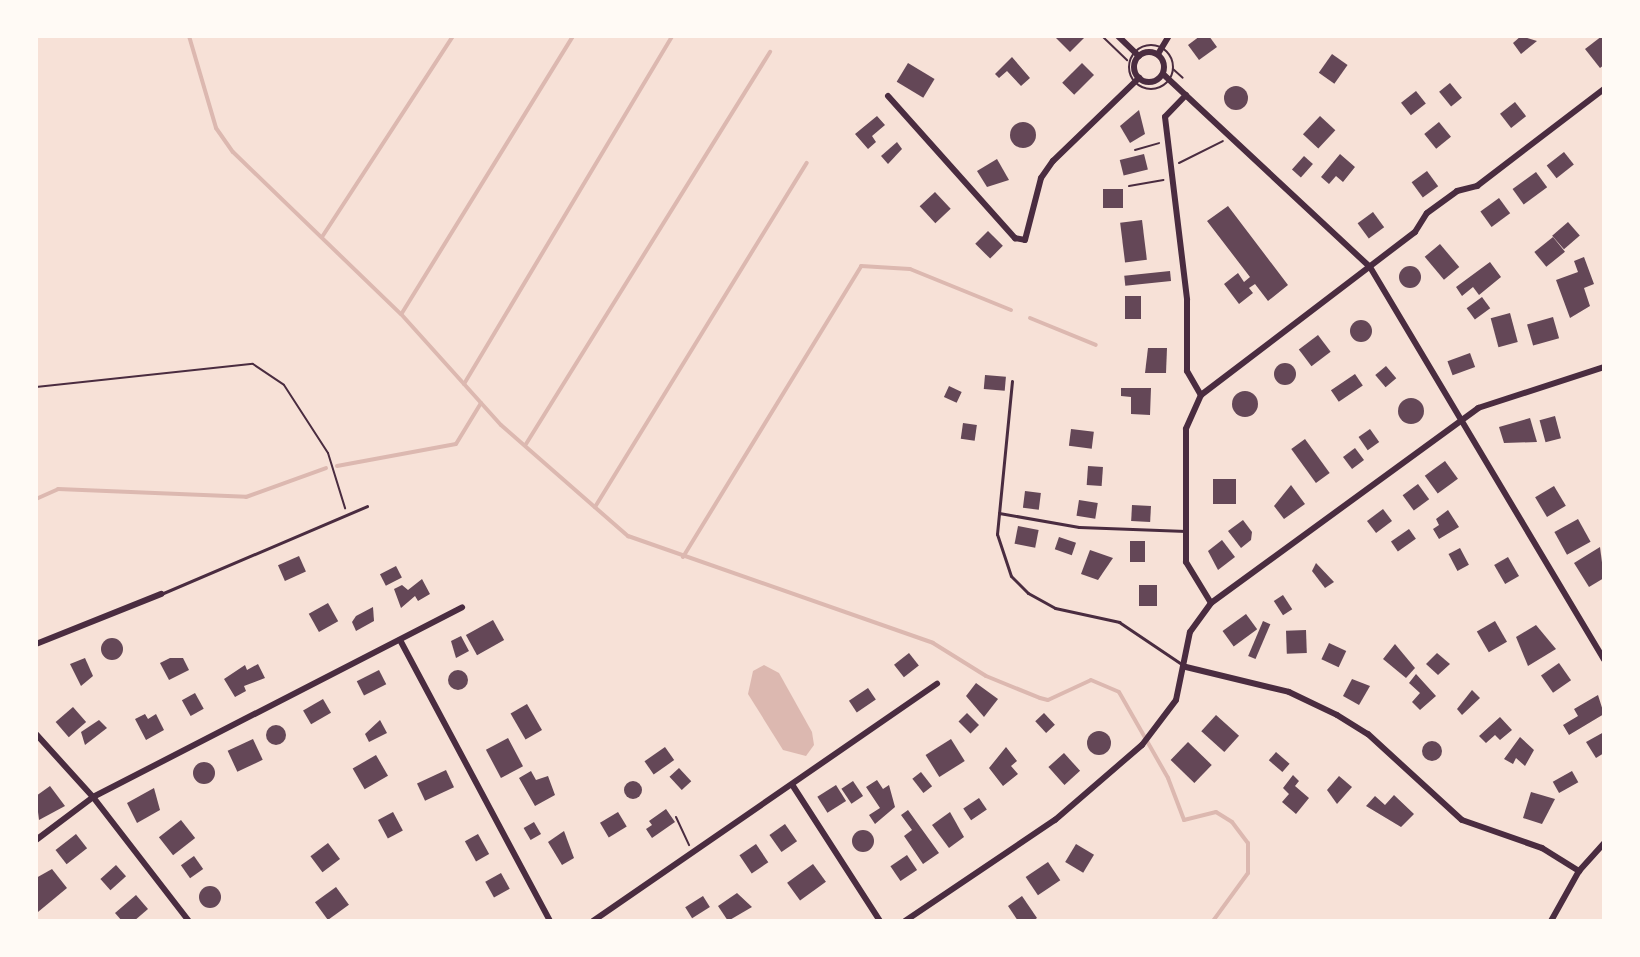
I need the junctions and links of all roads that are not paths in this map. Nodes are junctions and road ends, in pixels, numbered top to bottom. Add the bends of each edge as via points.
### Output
1 (1118, 36) edge
2 (1169, 36) edge
3 (1160, 51) junction
4 (1137, 54) junction
5 (1163, 74) junction
6 (1137, 80) junction
7 (1604, 89) edge
8 (1186, 95) junction
9 (888, 96) dead end
10 (1370, 267) junction
11 (1604, 367) edge
12 (1012, 381) dead end
13 (1201, 395) junction
14 (1461, 419) junction
15 (367, 506) dead end
16 (998, 513) junction
17 (1186, 531) junction
18 (161, 594) joint
19 (1211, 603) junction
20 (462, 607) dead end
21 (400, 640) junction
22 (36, 644) edge
23 (1604, 660) edge
24 (1186, 667) junction
25 (937, 684) dead end
26 (36, 734) edge
27 (793, 786) junction
28 (93, 797) junction
29 (36, 840) edge
30 (1604, 843) edge
31 (1579, 871) junction
32 (189, 921) edge
33 (550, 921) edge
34 (593, 921) edge
35 (880, 921) edge
36 (905, 921) edge
37 (1551, 921) edge

1 - 4 street
2 - 3 street
3 - 4 street
3 - 5 street
4 - 6 street
5 - 6 street via 1152,81
5 - 8 street
6 - 9 street via 1041,178 1025,240 1015,238
7 - 10 street via 1477,186 1457,191 1427,213 1415,232
8 - 10 street
8 - 13 street via 1165,117 1187,300 1187,371
10 - 13 street
10 - 14 street
11 - 14 street via 1506,398
12 - 16 lane
13 - 17 street via 1186,429
14 - 19 street
14 - 23 street
15 - 18 lane
16 - 17 lane via 1079,527
16 - 24 lane via 1001,556 1028,593 1067,613 1119,622
17 - 19 street via 1190,573
18 - 22 street
19 - 24 street via 1190,632
20 - 21 street
21 - 28 street
21 - 33 street
24 - 31 street via 1289,692 1337,715 1368,734 1462,820 1542,848
24 - 36 street via 1176,700 1142,745 1055,820
25 - 27 street
26 - 28 street
27 - 34 street
27 - 35 street
28 - 29 street
28 - 32 street
30 - 31 street
31 - 37 street

